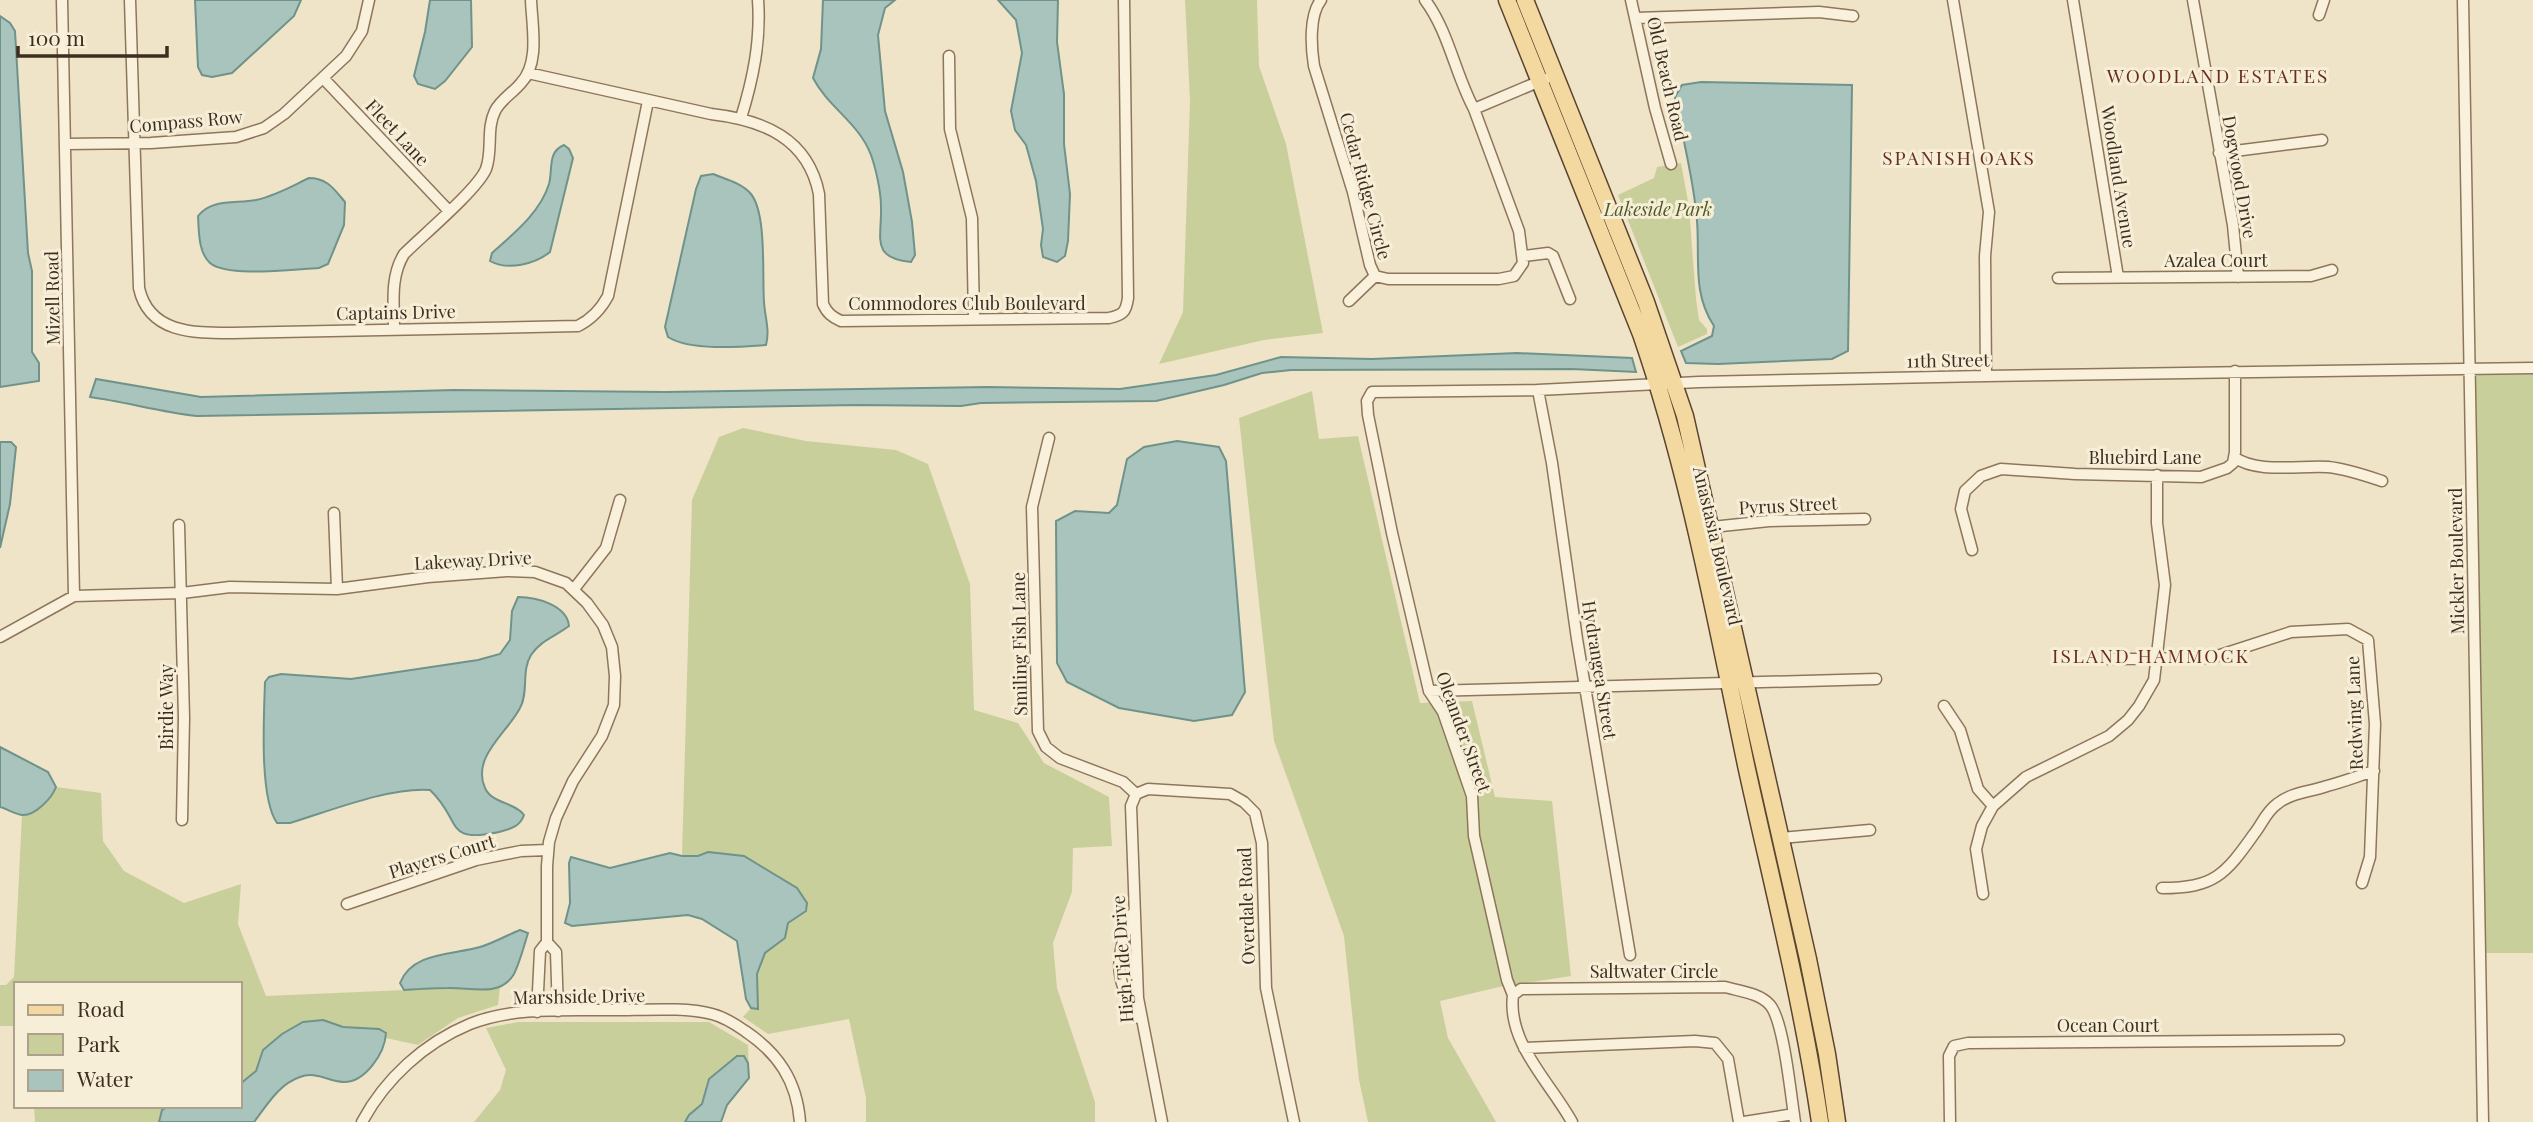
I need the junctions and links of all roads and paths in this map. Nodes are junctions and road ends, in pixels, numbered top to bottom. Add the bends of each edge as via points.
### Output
1 (62, 0) edge
2 (130, 0) edge
3 (369, 0) edge
4 (531, 0) edge
5 (758, 0) edge
6 (1124, 0) edge
7 (1318, 0) edge
8 (1425, 0) edge
9 (1507, 0) edge
10 (1525, 0) edge
11 (1631, 0) edge
12 (1953, 0) edge
13 (2073, 0) edge
14 (2193, 0) edge
15 (2324, 0) edge
16 (2463, 0) edge
17 (2319, 15) dead end
18 (1853, 16) dead end
19 (1636, 18) junction
20 (949, 56) dead end
21 (528, 73) junction
22 (323, 78) junction
23 (1547, 78) junction
24 (648, 101) junction
25 (1474, 109) junction
26 (741, 118) junction
27 (2322, 140) dead end
28 (134, 143) junction
29 (65, 144) junction
30 (2219, 153) junction
31 (1671, 164) dead end
32 (448, 210) junction
33 (1524, 256) junction
34 (2332, 270) dead end
35 (1375, 276) junction
36 (2118, 277) junction
37 (2238, 277) junction
38 (2058, 278) dead end
39 (1570, 299) dead end
40 (1349, 301) dead end
41 (974, 319) junction
42 (394, 328) junction
43 (2533, 368) edge
44 (2469, 369) junction
45 (2235, 371) junction
46 (1986, 376) junction
47 (1666, 384) junction
48 (1538, 390) junction
49 (1368, 398) joint
50 (1049, 438) dead end
51 (2234, 457) junction
52 (2157, 475) junction
53 (2382, 481) dead end
54 (620, 500) dead end
55 (334, 513) dead end
56 (1865, 519) dead end
57 (179, 525) dead end
58 (1712, 527) junction
59 (1972, 550) dead end
60 (337, 589) junction
61 (574, 589) junction
62 (182, 593) junction
63 (74, 596) junction
64 (0, 637) edge
65 (2157, 657) junction
66 (2109, 659) dead end
67 (1876, 679) dead end
68 (1746, 682) junction
69 (1729, 683) junction
70 (1587, 686) junction
71 (1429, 691) junction
72 (1944, 706) dead end
73 (2374, 771) junction
74 (1136, 794) junction
75 (1993, 806) junction
76 (182, 820) dead end
77 (1870, 830) dead end
78 (1781, 838) junction
79 (548, 850) junction
80 (2362, 883) dead end
81 (2162, 888) dead end
82 (1983, 894) dead end
83 (347, 904) dead end
84 (1134, 911) junction
85 (547, 942) junction
86 (1630, 955) dead end
87 (1513, 995) junction
88 (558, 1011) junction
89 (537, 1012) junction
90 (1143, 1025) junction
91 (2339, 1040) dead end
92 (1524, 1048) junction
93 (1548, 1048) junction
94 (1538, 1068) junction
95 (1794, 1118) edge
96 (362, 1122) edge
97 (800, 1122) edge
98 (1162, 1122) edge
99 (1294, 1122) edge
100 (1572, 1122) edge
101 (1741, 1122) edge
102 (1820, 1122) edge
103 (1837, 1122) edge
104 (1950, 1122) edge
105 (2483, 1122) edge

1 - 29 street, Mizell Road
2 - 28 street, Captains Drive
3 - 22 street, Compass Row via 355,44
4 - 21 street via 533,53
5 - 26 street via 756,66
6 - 41 street, Commodores Club Boulevard via 1126,311 1109,318
7 - 35 street, Cedar Ridge Circle via 1314,66
8 - 25 street
9 - 23 main road, Anastasia Boulevard
10 - 23 main road, Anastasia Boulevard
11 - 19 street, Old Beach Road
12 - 46 street via 1989,212
13 - 36 street, Woodland Avenue
14 - 30 street, Dogwood Drive
15 - 17 street
16 - 44 street, Mickler Boulevard
18 - 19 street via 1819,12
19 - 31 street, Old Beach Road
20 - 41 street via 950,129 972,219
21 - 24 street, Commodores Club Boulevard
21 - 32 street via 492,118 488,160 480,178
22 - 28 street, Compass Row via 277,120 250,134
22 - 32 street, Fleet Lane
23 - 25 street
23 - 47 main road, Anastasia Boulevard via 1646,302
24 - 26 street, Commodores Club Boulevard
24 - 42 street, Captains Drive via 608,296 588,321 558,327
25 - 33 street
26 - 41 street, Commodores Club Boulevard via 785,139 809,162 819,194 827,312 841,321
27 - 30 street
28 - 29 street, Compass Row
28 - 42 street, Captains Drive via 139,288 148,311 159,320 207,333
29 - 63 street, Mizell Road
30 - 37 street, Dogwood Drive
32 - 42 street via 398,263
33 - 35 street, Cedar Ridge Circle via 1514,276 1499,279
33 - 39 street via 1553,256
34 - 37 street, Azalea Court via 2311,276
35 - 40 street
36 - 37 street, Azalea Court
36 - 38 street, Azalea Court
43 - 44 street, 11th Street
44 - 45 street, 11th Street
44 - 105 street, Mickler Boulevard
45 - 46 street, 11th Street
45 - 51 street
46 - 47 street, 11th Street
47 - 48 street, 11th Street
47 - 58 main road, Anastasia Boulevard via 1685,416
47 - 69 main road, Anastasia Boulevard
48 - 49 street, 11th Street via 1372,392
48 - 70 street, Hydrangea Street
49 - 71 street, Oleander Street via 1371,437
50 - 74 street, Smiling Fish Lane via 1032,507 1038,731 1046,747 1060,758 1123,782
51 - 52 street, Bluebird Lane via 2227,468 2201,477
51 - 53 street via 2257,466 2352,470
52 - 59 street, Bluebird Lane via 1991,471 1965,491 1961,509
52 - 65 street via 2157,523 2165,584
54 - 61 street via 606,548
55 - 60 street
56 - 58 street, Pyrus Street
57 - 62 street, Birdie Way
58 - 68 main road, Anastasia Boulevard
60 - 61 street, Lakeway Drive via 452,575 535,572
60 - 62 street, Lakeway Drive via 229,587
61 - 79 street, Lakeway Drive via 603,625 612,648 614,705 556,818
62 - 63 street, Lakeway Drive
62 - 76 street, Birdie Way
63 - 64 street
65 - 66 street, Redwing Lane
65 - 73 street, Redwing Lane via 2211,658 2291,632 2348,629 2359,634 2368,640
65 - 75 street via 2151,688 2128,720 2109,736 2026,777
67 - 68 street
68 - 69 street
68 - 78 main road, Anastasia Boulevard
69 - 70 street
69 - 102 main road, Anastasia Boulevard via 1792,964
70 - 71 street
70 - 86 street, Hydrangea Street
71 - 87 street, Oleander Street via 1443,712 1472,796 1474,836
72 - 75 street via 1960,730 1978,789
73 - 80 street, Redwing Lane via 2370,856
73 - 81 street via 2278,802 2227,868 2207,884
74 - 84 street, High Tide Drive via 1131,806
74 - 99 street, Overdale Road via 1148,789 1230,794 1255,813 1262,843 1266,988
75 - 82 street via 1976,849
77 - 78 street
78 - 103 main road, Anastasia Boulevard via 1825,1040
79 - 83 street, Players Court via 476,860
79 - 85 street, Lakeway Drive
84 - 90 street, High Tide Drive
84 - 90 street via 1120,947 1118,972
85 - 88 street, Lakeway Drive via 556,952
85 - 89 street, Lakeway Drive via 540,951
87 - 92 street via 1514,1027
87 - 95 street, Saltwater Circle via 1521,989 1725,987 1754,995 1770,1004 1778,1020
88 - 89 street, Marshside Drive
88 - 97 street, Marshside Drive via 685,1011 732,1022 774,1055 789,1076
89 - 96 street, Marshside Drive via 502,1014 453,1032 395,1076
90 - 98 street, High Tide Drive
91 - 104 street, Ocean Court via 1968,1043 1954,1046 1950,1056
92 - 93 street
92 - 94 street
93 - 94 street
93 - 101 street via 1715,1043 1728,1059
94 - 100 street
95 - 101 street

